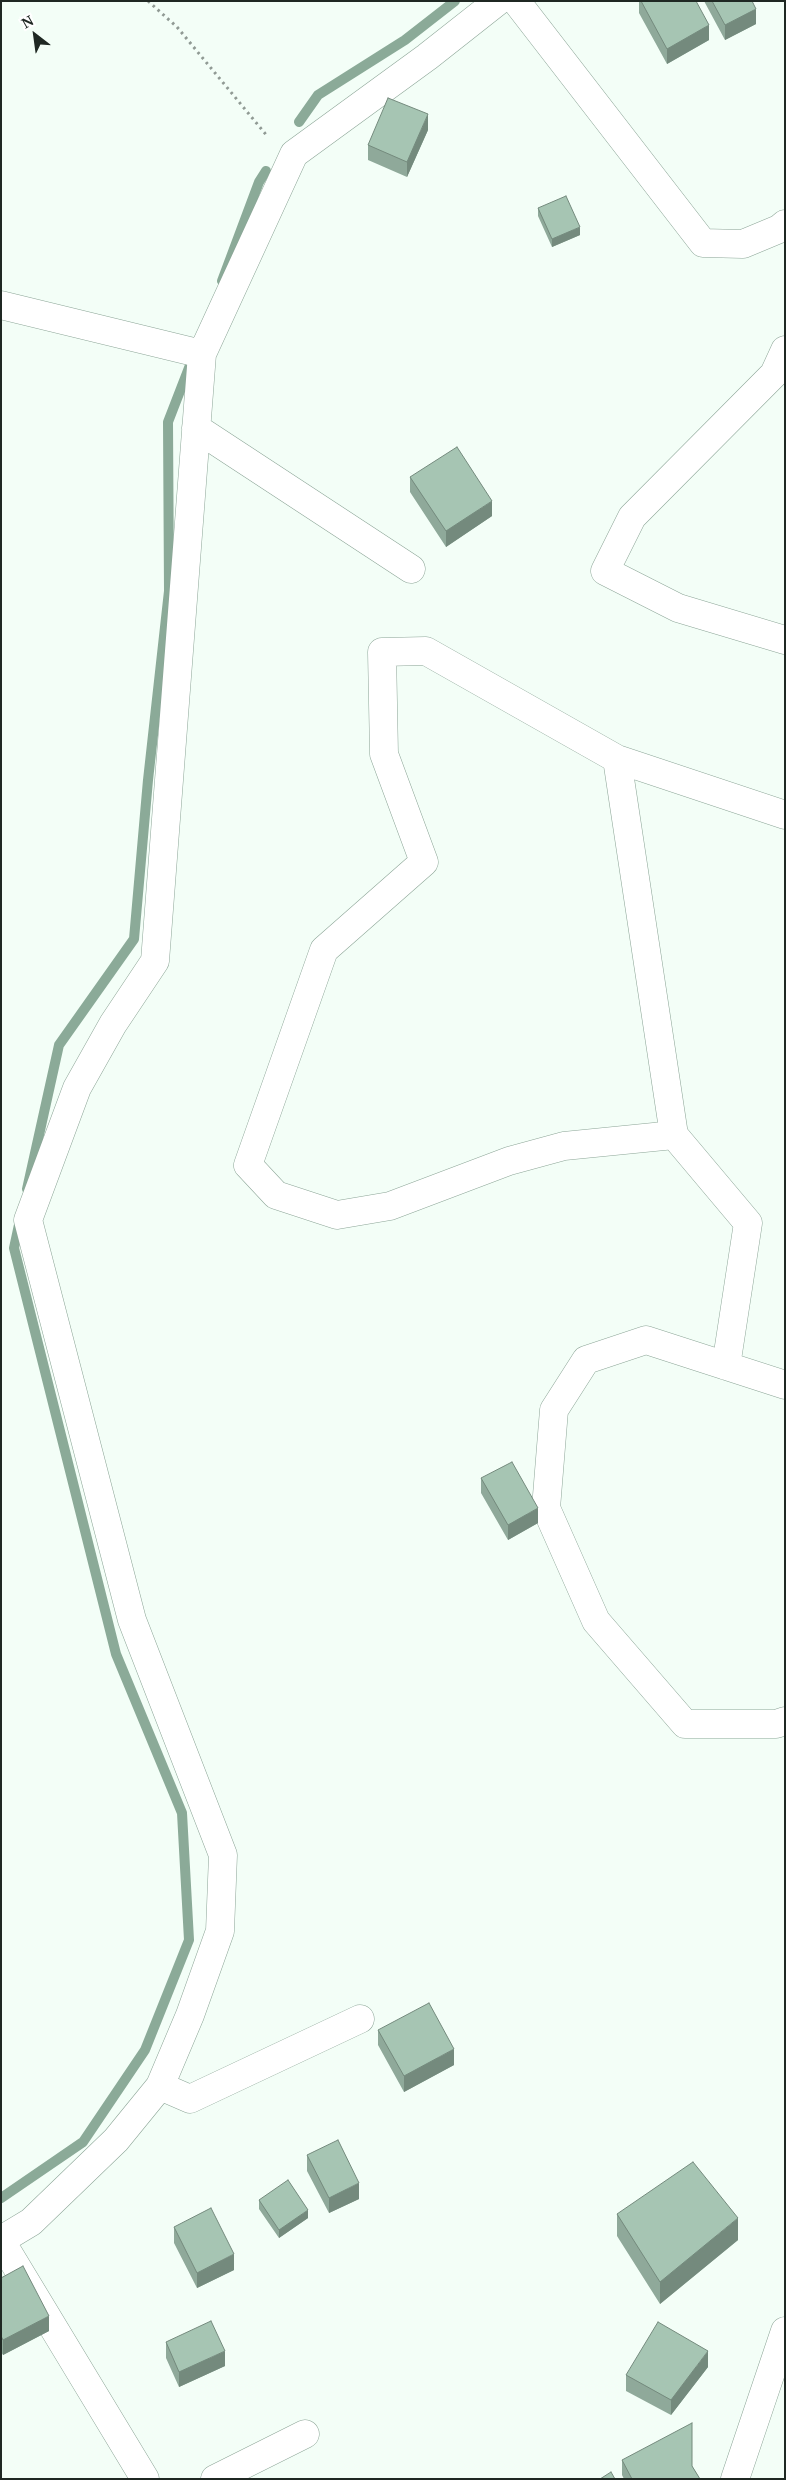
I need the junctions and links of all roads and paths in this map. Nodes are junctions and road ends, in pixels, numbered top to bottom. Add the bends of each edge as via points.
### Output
1 (148, 1) edge
2 (498, 1) edge
3 (516, 1) edge
4 (294, 154) junction
5 (785, 224) edge
6 (1, 305) edge
7 (785, 350) edge
8 (202, 354) junction
9 (196, 428) junction
10 (411, 569) dead end
11 (785, 640) edge
12 (617, 759) junction
13 (785, 815) edge
14 (674, 1134) junction
15 (726, 1366) junction
16 (785, 1385) edge
17 (785, 1720) edge
18 (360, 2019) dead end
19 (160, 2086) junction
20 (1, 2240) edge
21 (785, 2331) edge
22 (305, 2434) dead end
23 (145, 2479) edge
24 (215, 2479) edge
25 (735, 2479) edge

1 - 4 path via 177,27 264,134
2 - 4 street via 427,58
3 - 5 street via 703,243 743,244
4 - 8 street
6 - 8 street
7 - 11 street via 774,374 632,517 605,571 678,608
8 - 9 street
9 - 10 street
9 - 19 street via 155,961 113,1024 77,1088 28,1220 132,1620 223,1855 220,1931
12 - 13 street
12 - 14 street
12 - 14 street via 426,651 382,652 384,754 424,862 324,950 248,1165 276,1195 337,1215 390,1206 509,1162 564,1146
14 - 15 street via 748,1223
15 - 16 street
15 - 17 street via 646,1340 586,1360 554,1410 546,1508 596,1621 686,1724 776,1724
18 - 19 street via 190,2098
19 - 20 street via 116,2140 31,2222
20 - 23 street
21 - 25 street
22 - 24 street

